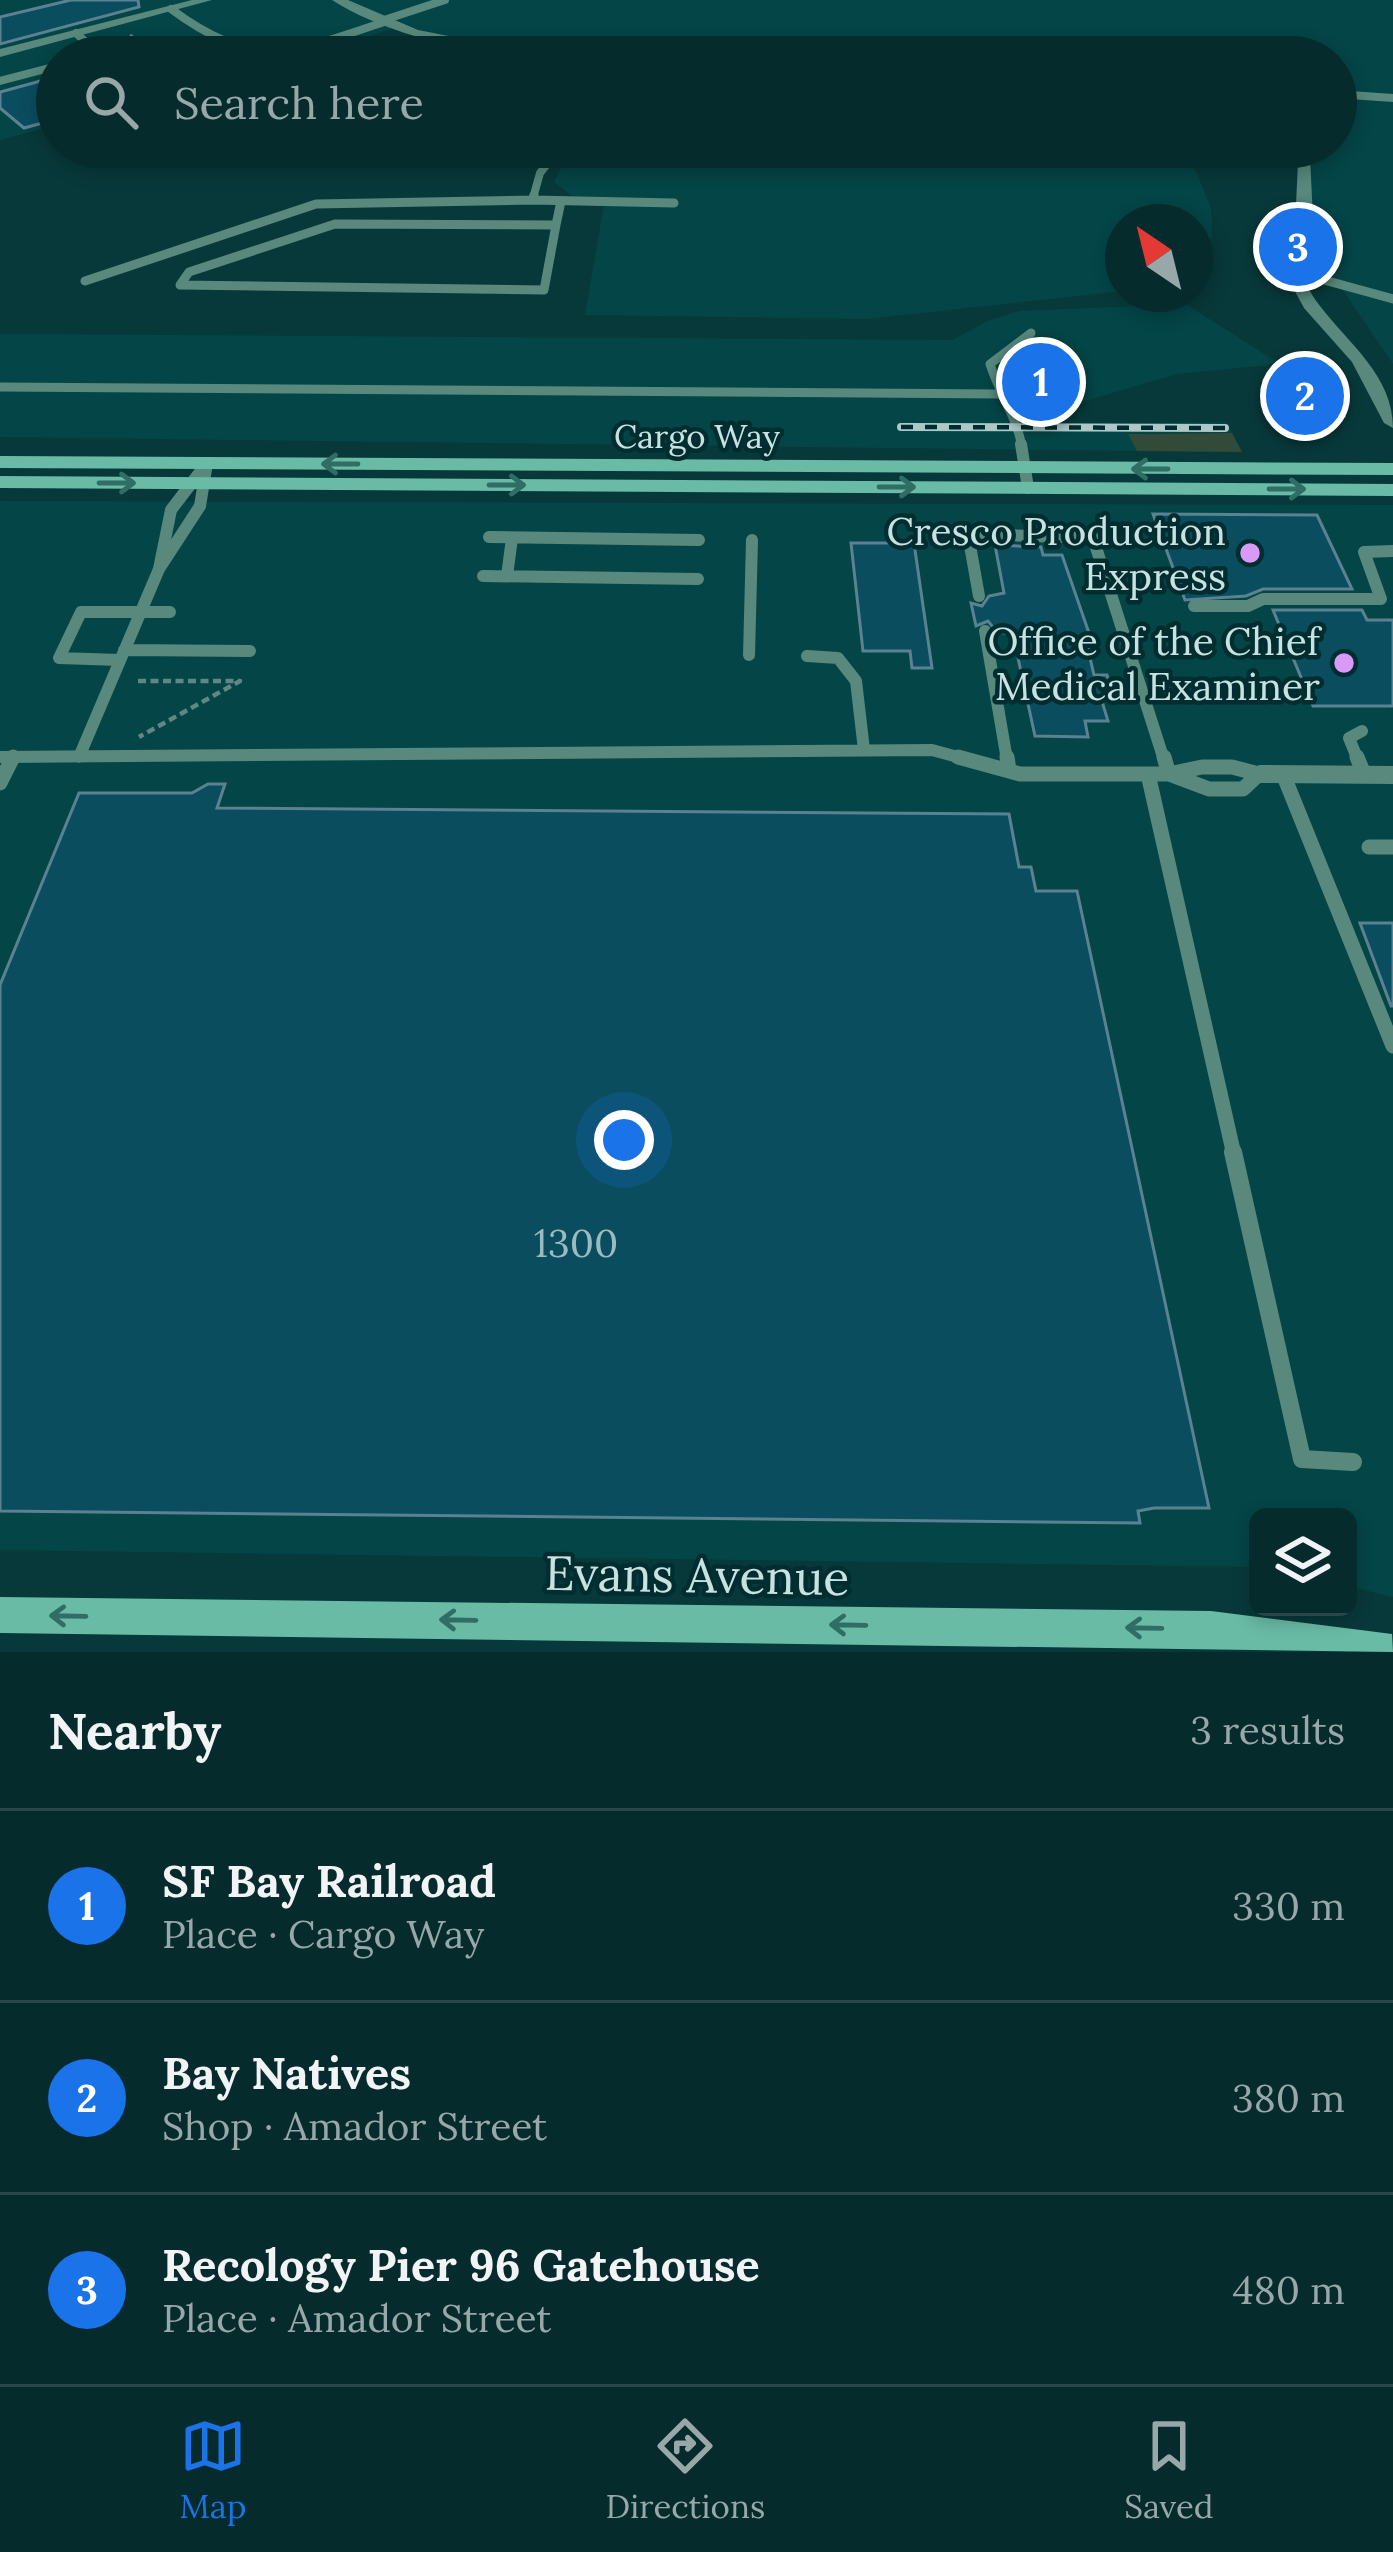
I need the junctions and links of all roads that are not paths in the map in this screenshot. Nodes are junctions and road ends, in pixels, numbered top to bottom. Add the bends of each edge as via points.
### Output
1 (206, 0) edge
2 (338, 0) edge
3 (445, 0) edge
4 (171, 9) junction
5 (382, 21) junction
6 (76, 33) junction
7 (64, 36) edge
8 (79, 36) edge
9 (214, 36) edge
10 (334, 36) edge
11 (429, 36) edge
12 (36, 43) edge
13 (0, 52) edge
14 (36, 72) edge
15 (0, 81) edge
16 (1357, 95) edge
17 (1393, 98) edge
18 (544, 168) edge
19 (1304, 168) edge
20 (533, 200) junction
21 (561, 201) junction
22 (674, 203) dead end
23 (1303, 205) junction
24 (557, 224) junction
25 (1286, 234) tunnel mouth
26 (1309, 237) tunnel mouth
27 (1286, 258) dead end
28 (1306, 275) junction
29 (85, 280) dead end
30 (1393, 299) edge
31 (1031, 333) dead end
32 (0, 387) edge
33 (999, 394) junction
34 (1393, 423) edge
35 (0, 462) edge
36 (1393, 470) edge
37 (207, 473) junction
38 (1026, 478) junction
39 (0, 482) edge
40 (184, 484) junction
41 (1393, 490) edge
42 (489, 537) dead end
43 (512, 538) junction
44 (699, 540) dead end
45 (752, 540) dead end
46 (1393, 551) edge
47 (159, 569) junction
48 (483, 576) dead end
49 (507, 576) junction
50 (698, 579) dead end
51 (979, 596) dead end
52 (1194, 606) dead end
53 (140, 612) junction
54 (170, 612) dead end
55 (986, 631) dead end
56 (250, 651) dead end
57 (122, 655) junction
58 (749, 656) dead end
59 (807, 656) dead end
60 (1362, 731) dead end
61 (864, 751) junction
62 (6, 757) edge
63 (79, 757) junction
64 (1009, 770) junction
65 (1148, 774) junction
66 (1169, 774) junction
67 (1271, 774) junction
68 (1364, 775) junction
69 (1393, 775) edge
70 (0, 783) edge
71 (1370, 847) dead end
72 (1393, 847) edge
73 (1393, 1046) edge
74 (1353, 1462) dead end
75 (0, 1615) edge
76 (967, 1639) edge
77 (1392, 1652) edge

1 - 4 street
2 - 5 street
3 - 5 lane
4 - 6 street
4 - 9 lane
5 - 10 lane
5 - 11 street
6 - 7 street
6 - 8 lane
12 - 13 street
14 - 15 lane
16 - 17 lane
18 - 20 lane
19 - 23 street
20 - 21 lane
20 - 29 lane via 316,204
21 - 22 lane
21 - 24 lane
23 - 25 street
23 - 26 street
24 - 24 lane via 544,290 180,285 189,272 335,224
27 - 28 street
28 - 30 lane
28 - 34 street via 1310,305 1358,360
31 - 33 lane via 990,364
32 - 33 lane
33 - 38 lane via 1019,428
35 - 37 main road, Cargo Way
36 -> 38 main road, Cargo Way
37 - 38 main road, Cargo Way
37 - 40 main road, Cargo Way
37 - 47 lane via 181,546
38 -> 41 main road, Cargo Way
39 -> 40 main road, Cargo Way
40 - 47 lane via 159,545
42 - 43 lane
43 - 44 lane
43 - 49 lane
45 - 58 lane
46 - 52 lane via 1364,552 1382,599
47 - 53 lane
48 - 49 lane
49 - 50 lane
51 - 66 lane via 974,533 1093,538
53 - 54 lane
53 - 57 lane
53 - 57 lane via 81,611 59,658
55 - 64 lane
56 - 57 lane
57 - 63 lane
59 - 61 lane via 838,658 856,681
60 - 68 lane via 1349,738
61 - 63 lane
61 - 64 lane via 932,750
62 - 63 lane
62 - 70 lane
64 - 65 lane
65 - 66 lane
65 - 74 lane via 1302,1459
66 - 67 lane via 1232,767
66 - 67 lane via 1209,789 1243,790
67 - 68 street
67 - 73 lane
68 - 69 street
71 - 72 lane
76 -> 75 main road, Evans Avenue
77 -> 76 main road, Evans Avenue via 1211,1629

